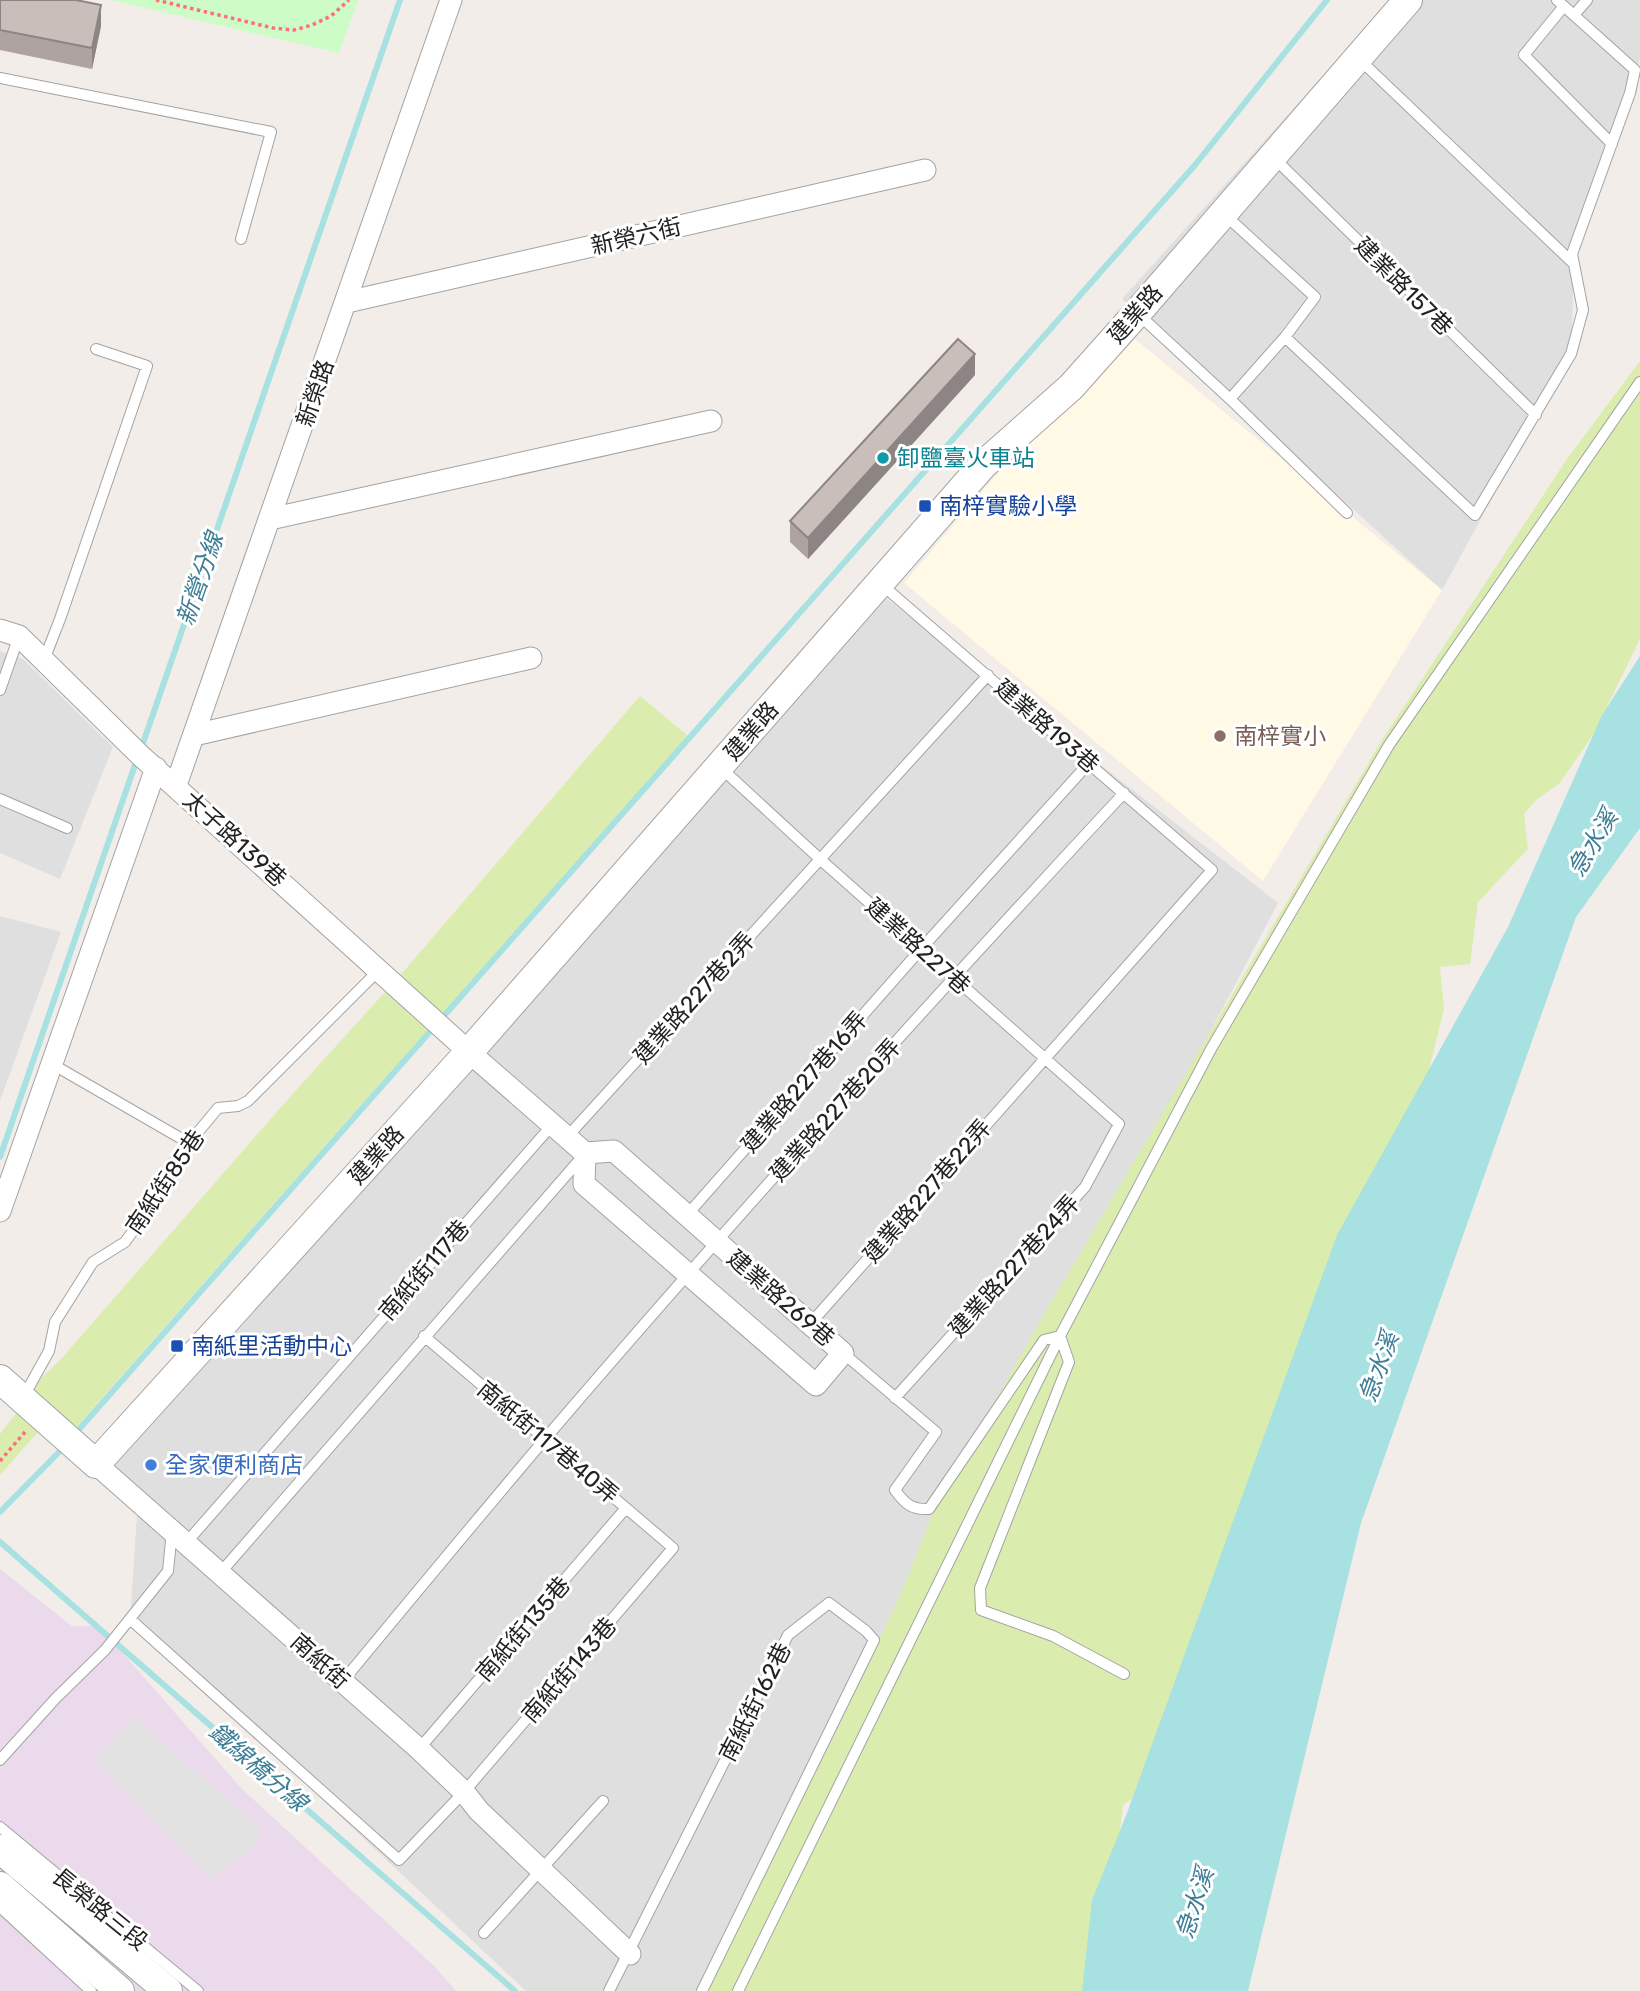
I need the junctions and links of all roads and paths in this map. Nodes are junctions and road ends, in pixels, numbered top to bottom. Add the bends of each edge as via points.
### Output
1 (156, 0) edge
2 (349, 0) edge
3 (451, 0) edge
4 (1408, 0) edge
5 (1587, 0) edge
6 (1560, 3) edge
7 (1574, 15) junction
8 (1358, 58) junction
9 (0, 78) edge
10 (1612, 144) junction
11 (1272, 156) junction
12 (925, 170) dead end
13 (1223, 213) junction
14 (241, 239) dead end
15 (1574, 264) junction
16 (347, 302) junction
17 (1137, 313) junction
18 (1285, 337) junction
19 (96, 349) dead end
20 (1640, 382) edge
21 (1230, 399) junction
22 (1536, 415) junction
23 (711, 421) dead end
24 (1347, 513) dead end
25 (270, 519) junction
26 (881, 584) junction
27 (9, 633) edge
28 (531, 658) dead end
29 (44, 660) junction
30 (988, 675) junction
31 (0, 690) edge
32 (194, 735) junction
33 (148, 762) junction
34 (1089, 763) junction
35 (720, 766) junction
36 (176, 785) junction
37 (1124, 793) junction
38 (0, 799) edge
39 (67, 828) dead end
40 (821, 860) junction
41 (1212, 870) joint
42 (921, 949) junction
43 (379, 970) junction
44 (953, 977) junction
45 (469, 1052) junction
46 (1044, 1058) junction
47 (52, 1065) junction
48 (1119, 1124) joint
49 (559, 1131) junction
50 (189, 1143) junction
51 (585, 1153) junction
52 (0, 1211) edge
53 (687, 1215) junction
54 (718, 1242) junction
55 (689, 1275) junction
56 (810, 1324) junction
57 (424, 1336) junction
58 (1060, 1336) junction
59 (843, 1353) junction
60 (0, 1379) edge
61 (895, 1398) junction
62 (31, 1407) junction
63 (545, 1439) junction
64 (0, 1461) edge
65 (96, 1464) junction
66 (626, 1508) junction
67 (179, 1537) junction
68 (673, 1548) joint
69 (221, 1572) junction
70 (130, 1619) junction
71 (1124, 1674) dead end
72 (343, 1681) junction
73 (419, 1749) junction
74 (0, 1760) edge
75 (464, 1792) junction
76 (603, 1801) dead end
77 (0, 1827) edge
78 (0, 1849) edge
79 (541, 1870) junction
80 (0, 1886) edge
81 (0, 1907) edge
82 (484, 1933) dead end
83 (630, 1954) junction
84 (91, 1991) edge
85 (120, 1991) edge
86 (168, 1991) edge
87 (198, 1991) edge
88 (609, 1991) edge
89 (702, 1991) edge
90 (738, 1991) edge

1 - 2 path via 294,30 331,16
3 - 16 street, 新榮路
4 - 8 street, 建業路
5 - 7 lane
6 - 7 lane
6 - 10 lane via 1524,55
7 - 10 lane via 1635,70
8 - 11 street, 建業路
8 - 15 lane
9 - 14 lane via 271,132
10 - 15 lane via 1572,254
11 - 13 street, 建業路
11 - 22 lane, 建業路157巷
12 - 16 street, 新榮六街
13 - 17 street, 建業路
13 - 18 lane via 1315,296
15 - 22 lane via 1583,310 1571,354
16 - 25 street, 新榮路
17 - 21 lane
17 - 26 street, 建業路 via 1070,387 983,465
18 - 21 lane
18 - 22 lane via 1475,515
19 - 29 lane via 147,366
20 - 58 lane via 1389,745 1211,1049
21 - 24 lane
23 - 25 street
25 - 32 street, 新榮路
26 - 30 lane, 建業路193巷
26 - 35 street, 建業路
27 - 29 street, 太子路139巷
27 - 31 lane
28 - 32 street
29 - 33 street, 太子路139巷
30 - 34 lane, 建業路193巷
30 - 40 lane, 建業路227巷2弄
32 - 36 street, 新榮路
33 - 36 street, 太子路139巷
33 - 47 street
34 - 37 lane, 建業路193巷
34 - 42 lane, 建業路227巷16弄
35 - 40 lane, 建業路227巷
35 - 45 street, 建業路
36 - 43 street, 太子路139巷
37 - 41 lane, 建業路193巷
37 - 44 lane, 建業路227巷20弄
38 - 39 lane
40 - 42 lane, 建業路227巷
40 - 49 lane, 建業路227巷2弄
41 - 46 lane, 建業路227巷22弄
42 - 44 lane, 建業路227巷
42 - 53 lane, 建業路227巷16弄
43 - 45 street, 太子路139巷
43 - 50 lane, 南紙街85巷 via 248,1101 218,1108
44 - 46 lane, 建業路227巷
44 - 54 lane, 建業路227巷20弄
45 - 49 street
45 - 65 street, 建業路
46 - 48 lane, 建業路227巷
46 - 56 lane, 建業路227巷22弄
47 - 50 lane
47 - 52 street
48 - 61 lane, 建業路227巷24弄 via 1085,1187
49 - 51 street
49 - 67 lane, 南紙街117巷
50 - 62 lane, 南紙街85巷 via 156,1187 144,1216 125,1242 93,1262 55,1322
51 - 53 street, 建業路269巷 via 614,1151
51 - 55 street, 建業路269巷 via 584,1185
51 - 57 lane, 南紙街117巷
53 - 54 street, 建業路269巷
54 - 55 lane, 建業路227巷20弄
54 - 56 street, 建業路269巷
55 - 59 street, 建業路269巷 via 816,1385
55 - 63 lane, 建業路227巷20弄
56 - 59 street, 建業路269巷
57 - 63 lane, 南紙街117巷40弄
57 - 69 lane, 南紙街117巷
58 - 61 lane via 1044,1340 929,1509 915,1510 895,1490 936,1432
58 - 71 lane via 1069,1362 980,1588 981,1610 1053,1636
58 - 90 lane
59 - 61 lane
60 - 62 street, 南紙街
62 - 64 path
62 - 65 street, 南紙街
63 - 66 lane, 南紙街117巷40弄
63 - 72 lane, 建業路227巷20弄
65 - 67 street, 南紙街
66 - 68 lane, 南紙街117巷40弄
66 - 73 lane, 南紙街135巷
67 - 69 street, 南紙街
67 - 70 lane via 168,1571
68 - 75 lane, 南紙街143巷
69 - 72 street, 南紙街
70 - 74 lane
70 - 75 lane, 南紙街143巷 via 399,1860
72 - 73 street, 南紙街
73 - 75 street, 南紙街
75 - 79 street, 南紙街
76 - 79 lane
77 - 87 lane, 長榮路三段
78 - 86 street, 長榮路三段
79 - 82 lane
79 - 83 street, 南紙街
80 - 85 street, 長榮路三段
81 - 84 lane
83 - 88 lane, 南紙街162巷
83 - 89 lane, 南紙街162巷 via 788,1635 829,1604 874,1640

